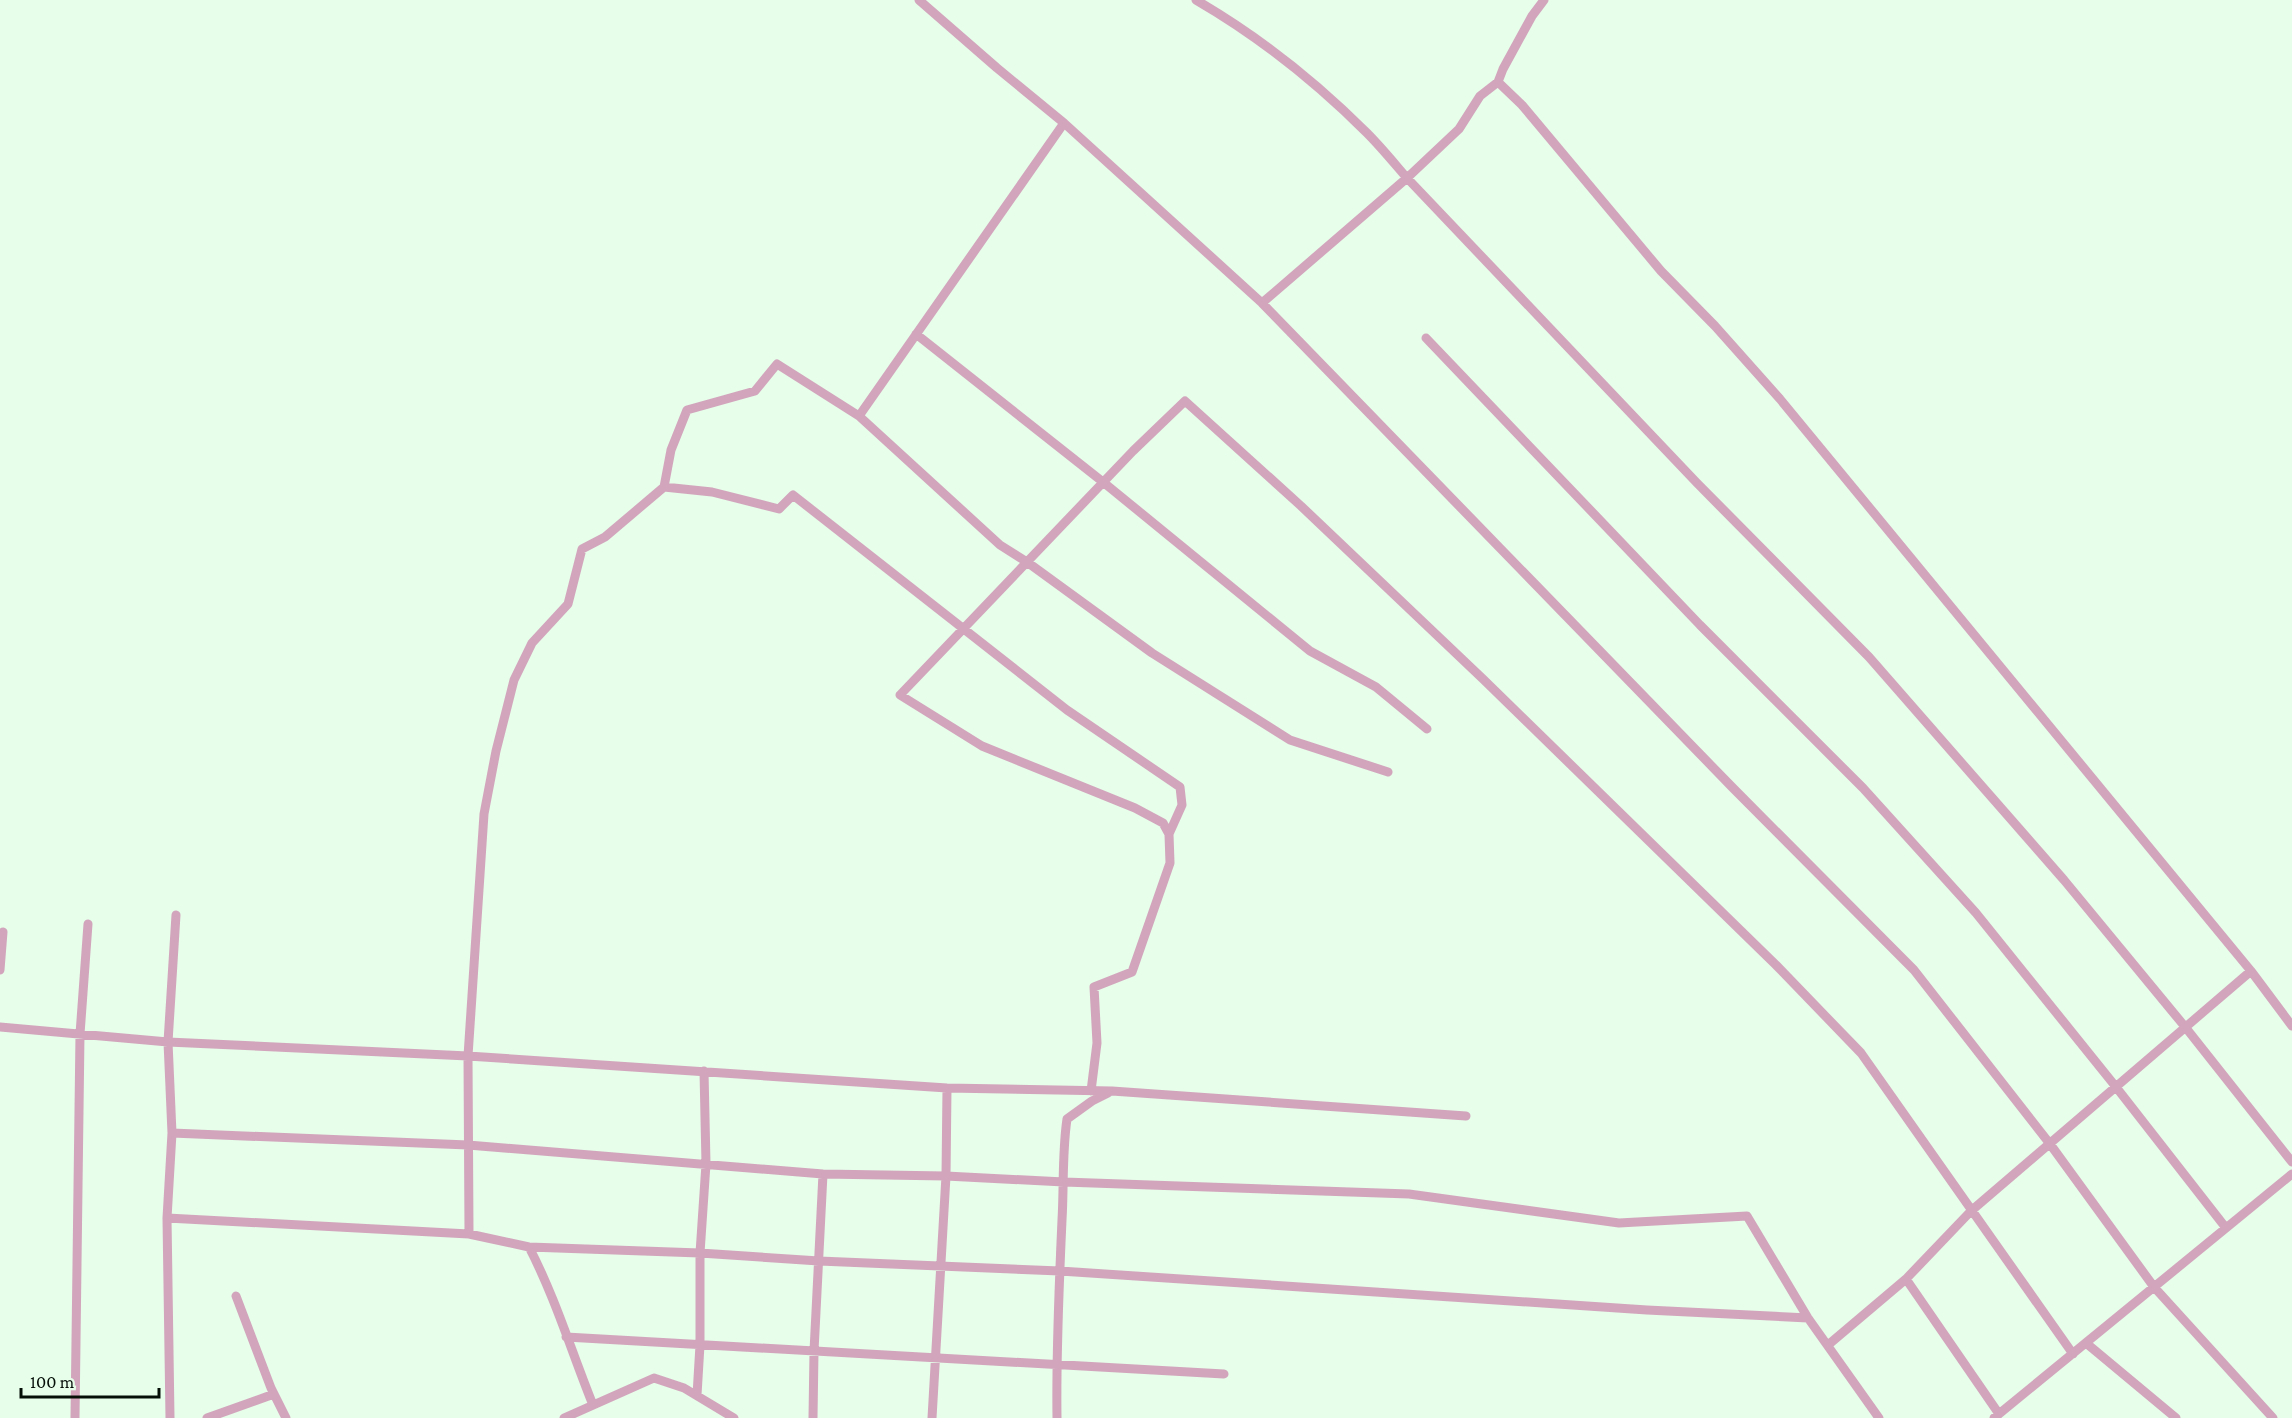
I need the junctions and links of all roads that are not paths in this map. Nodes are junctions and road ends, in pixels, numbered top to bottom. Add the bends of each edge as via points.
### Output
1 (919, 0) edge
2 (1196, 0) edge
3 (1544, 0) edge
4 (1498, 82) junction
5 (1064, 123) junction
6 (1407, 178) junction
7 (1262, 303) junction
8 (916, 334) junction
9 (1426, 338) dead end
10 (859, 416) junction
11 (1103, 482) junction
12 (664, 487) junction
13 (1027, 562) junction
14 (962, 629) junction
15 (1427, 729) dead end
16 (1388, 772) dead end
17 (1169, 834) junction
18 (176, 915) dead end
19 (88, 924) dead end
20 (3, 932) dead end
21 (0, 970) edge
22 (2251, 971) junction
23 (2292, 1026) edge
24 (0, 1027) edge
25 (2186, 1028) junction
26 (80, 1034) junction
27 (168, 1042) junction
28 (468, 1056) junction
29 (704, 1071) junction
30 (2116, 1087) junction
31 (947, 1088) junction
32 (1091, 1091) junction
33 (1112, 1091) junction
34 (1466, 1116) dead end
35 (172, 1133) junction
36 (2050, 1144) junction
37 (468, 1145) junction
38 (2292, 1162) edge
39 (706, 1164) junction
40 (823, 1174) junction
41 (2292, 1174) edge
42 (946, 1176) junction
43 (1064, 1182) junction
44 (1971, 1211) junction
45 (167, 1218) junction
46 (2226, 1228) junction
47 (469, 1234) junction
48 (529, 1247) junction
49 (700, 1253) junction
50 (819, 1261) junction
51 (941, 1265) junction
52 (1060, 1271) junction
53 (1906, 1279) junction
54 (2154, 1287) junction
55 (236, 1296) dead end
56 (1808, 1318) junction
57 (566, 1337) junction
58 (2086, 1343) junction
59 (700, 1345) junction
60 (1828, 1345) junction
61 (814, 1351) junction
62 (2073, 1354) junction
63 (935, 1357) junction
64 (1056, 1365) junction
65 (1224, 1374) dead end
66 (274, 1395) junction
67 (697, 1395) junction
68 (593, 1406) junction
69 (1996, 1416) edge
70 (75, 1418) edge
71 (170, 1418) edge
72 (207, 1418) edge
73 (286, 1418) edge
74 (564, 1418) edge
75 (734, 1418) edge
76 (813, 1418) edge
77 (932, 1418) edge
78 (1057, 1418) edge
79 (1879, 1418) edge
80 (2176, 1418) edge
81 (2273, 1418) edge

1 - 5 street
2 - 6 street via 1235,23 1295,68 1368,133
3 - 4 street
4 - 6 street via 1480,96 1459,129
4 - 22 street via 1522,105 1661,271 1780,399
5 - 7 street
5 - 8 street
6 - 7 street
6 - 25 street via 1697,483 1869,657 2064,880
7 - 36 street via 1914,970
8 - 10 street
8 - 11 street
9 - 30 street via 1700,625 1863,788 1976,913
10 - 12 street via 777,364 755,391 687,410 671,450
10 - 13 street via 1000,545
11 - 13 street
11 - 15 street via 1310,651 1376,687
11 - 44 street via 1185,401 1466,662 1776,965 1861,1053
12 - 14 street via 712,492 779,508 793,495
12 - 28 street via 605,537 582,549 568,604 532,643 514,680 484,814
13 - 14 street
13 - 16 street via 1152,653 1290,740
14 - 17 street via 1067,710 1180,787 1182,805
14 - 17 street via 900,695 982,746 1134,808 1163,824
17 - 32 street via 1170,863 1132,972 1094,987 1097,1043
18 - 27 street
19 - 26 street
20 - 21 street
22 - 23 street
22 - 25 street
24 - 26 street
25 - 30 street
25 - 38 street
26 - 27 street
26 - 70 street
27 - 28 street
27 - 35 street
28 - 29 street
28 - 37 street
29 - 31 street
29 - 39 street
30 - 36 street
30 - 46 street
31 - 32 street
31 - 42 street
32 - 33 street
33 - 34 street
33 - 43 street via 1067,1119 1062,1146
35 - 37 street
35 - 45 street
36 - 44 street
36 - 54 street
37 - 39 street
37 - 47 street
39 - 40 street
39 - 49 street
40 - 42 street
40 - 50 street
41 - 46 street
42 - 43 street
42 - 51 street
43 - 52 street
43 - 56 street via 1409,1194 1618,1223 1747,1216
44 - 53 street
44 - 62 street
45 - 47 street
45 - 71 street
46 - 54 street
47 - 48 street
48 - 49 street
48 - 57 street via 547,1281
49 - 50 street
49 - 59 street
50 - 51 street
50 - 61 street
51 - 52 street
51 - 63 street
52 - 56 street
52 - 64 street
53 - 60 street
53 - 69 street
54 - 58 street
54 - 81 street
55 - 66 street
56 - 60 street
57 - 59 street
57 - 68 street
58 - 62 street
58 - 80 street
59 - 61 street
59 - 67 street
60 - 79 street
61 - 63 street
61 - 76 street
62 - 69 street
63 - 64 street
63 - 77 street
64 - 65 street
64 - 78 street
66 - 72 street
66 - 73 street
67 - 68 street via 654,1377
67 - 75 street
68 - 74 street

